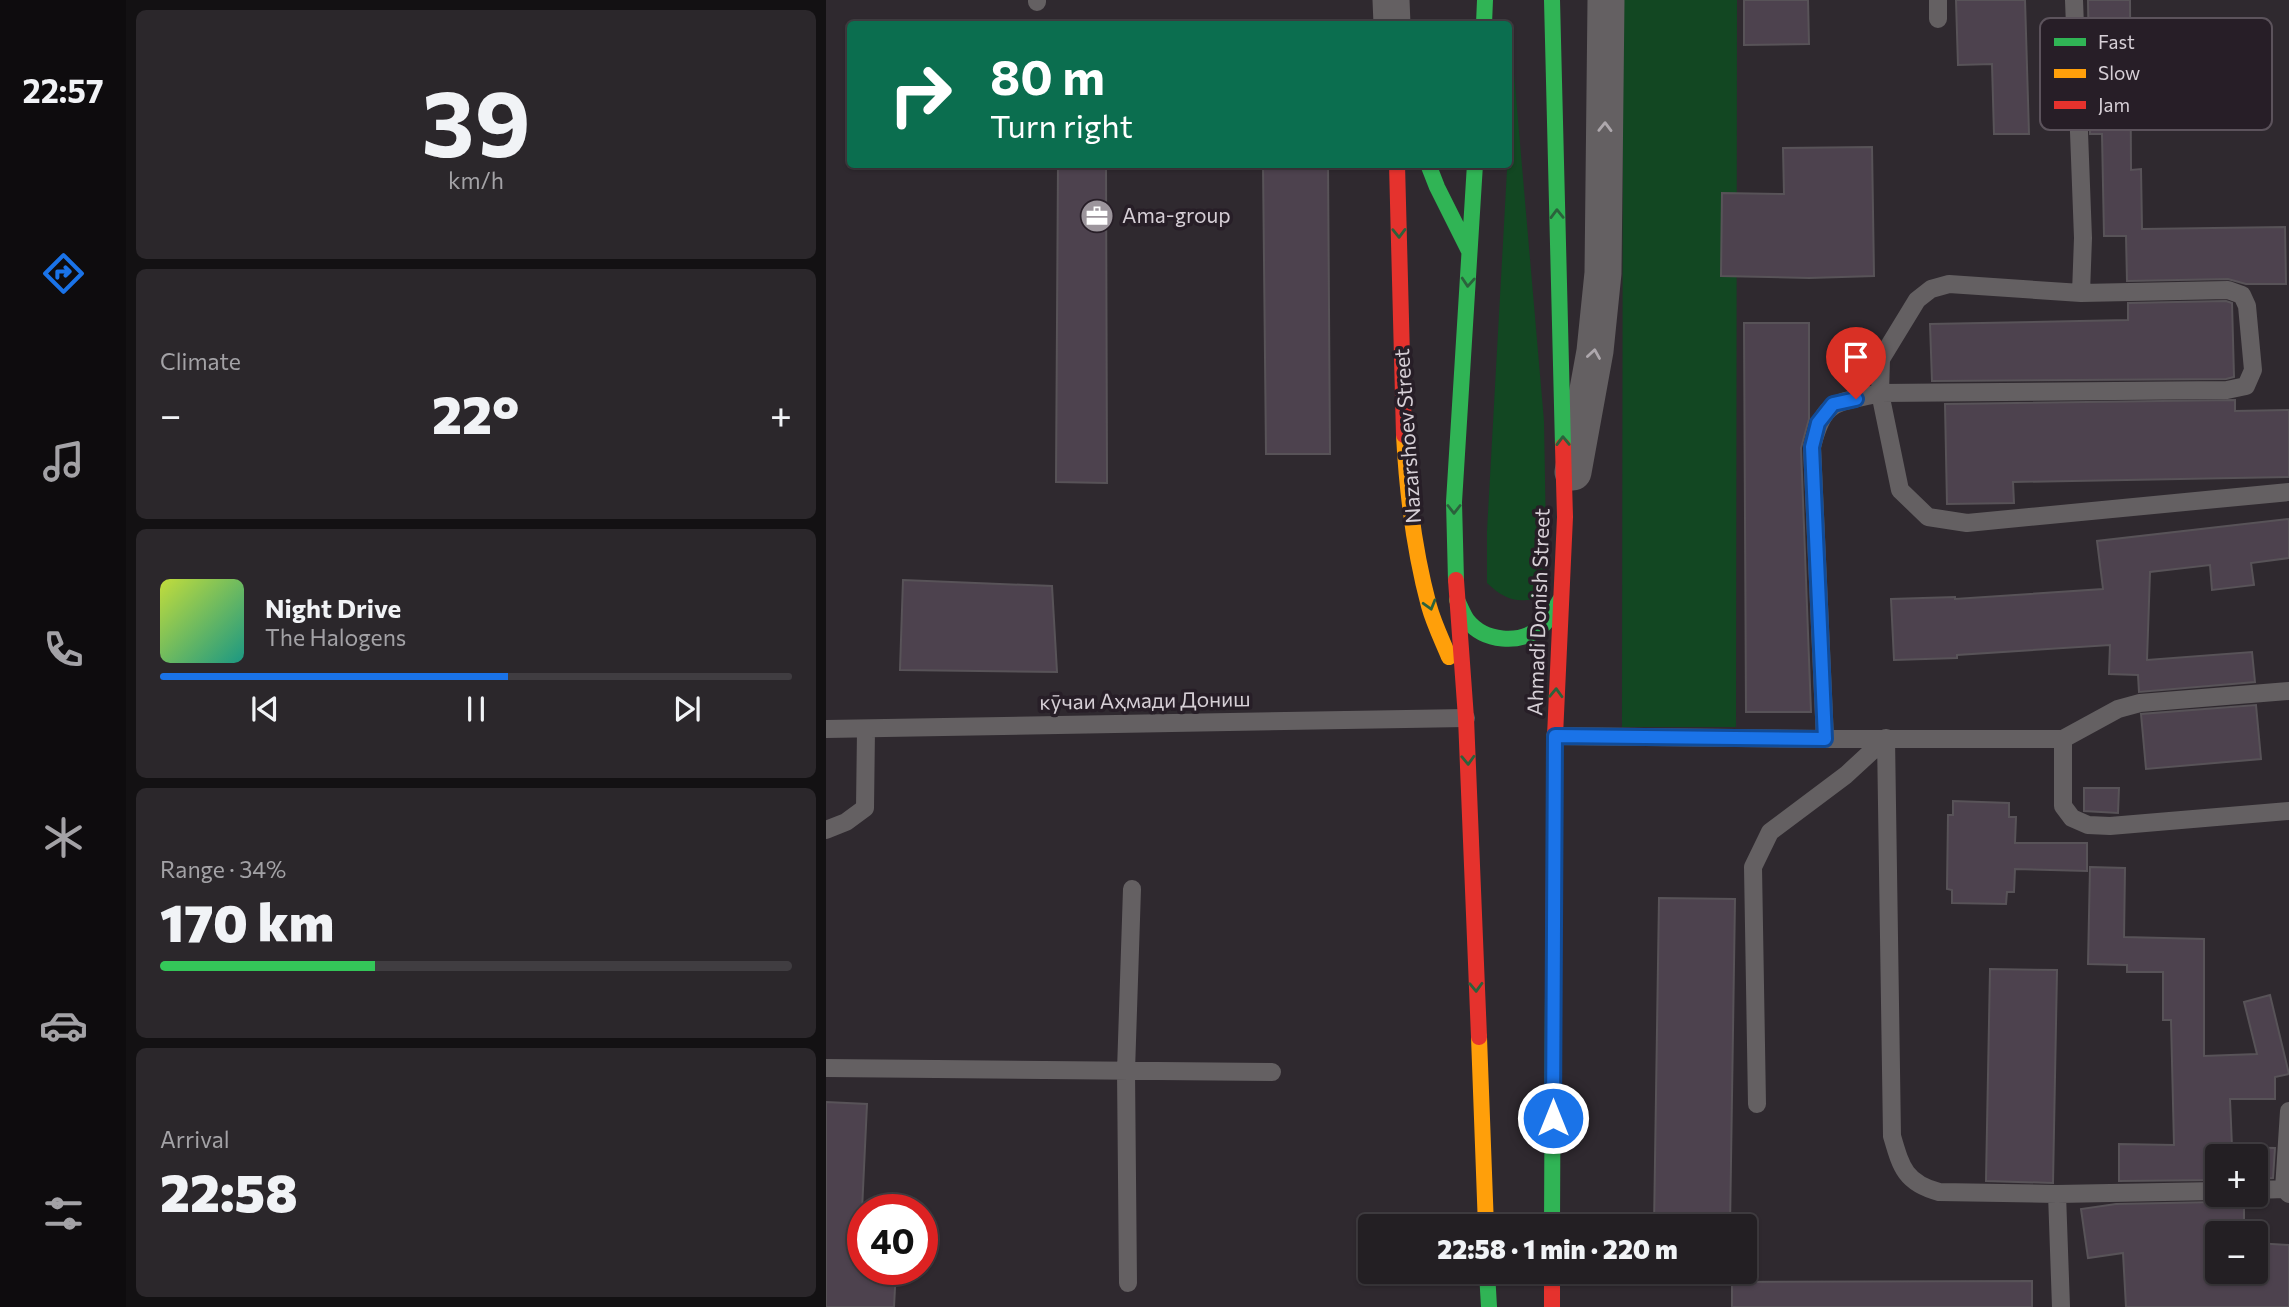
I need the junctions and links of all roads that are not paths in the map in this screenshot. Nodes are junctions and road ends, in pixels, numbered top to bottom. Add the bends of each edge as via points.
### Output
1 (1391, 0) edge
2 (1485, 0) edge
3 (1552, 0) edge
4 (1606, 0) edge
5 (1938, 0) edge
6 (2074, 0) edge
7 (2075, 18) edge
8 (1938, 19) dead end
9 (1392, 21) edge
10 (1484, 21) edge
11 (2078, 130) edge
12 (1397, 168) edge
13 (1430, 168) edge
14 (1475, 168) edge
15 (1470, 251) junction
16 (2081, 293) junction
17 (1880, 393) junction
18 (2289, 492) edge
19 (1565, 517) junction
20 (1457, 600) junction
21 (1560, 600) junction
22 (2289, 691) edge
23 (1465, 709) junction
24 (826, 729) edge
25 (866, 730) junction
26 (1555, 736) junction
27 (1886, 738) junction
28 (1825, 739) junction
29 (2063, 740) junction
30 (2289, 811) edge
31 (826, 830) edge
32 (1132, 889) dead end
33 (826, 1069) edge
34 (1126, 1071) junction
35 (1272, 1072) dead end
36 (1757, 1104) dead end
37 (2289, 1111) edge
38 (2205, 1191) edge
39 (2268, 1191) edge
40 (2287, 1192) edge
41 (2057, 1194) junction
42 (1485, 1214) edge
43 (1552, 1214) edge
44 (1128, 1283) dead end
45 (1488, 1284) edge
46 (1552, 1284) edge
47 (1489, 1307) edge
48 (1552, 1307) edge
49 (2061, 1307) edge

1 - 9 street
2 - 10 street
19 -> 3 street, Ahmadi Donish Street
19 -> 4 street via 1595,351 1603,273
5 - 8 lane
6 - 7 lane
11 - 16 lane
12 -> 23 street, Nazarshoev Street via 1407,491 1430,609
13 - 15 street
14 - 15 street
15 -> 20 street via 1454,502
16 - 17 lane via 1949,284 1931,289 1917,300 1881,359
16 - 17 lane via 2228,290 2242,295 2253,370 2246,386 2227,390
17 - 18 lane via 1900,490 1928,517 1967,523
17 - 28 lane via 1833,404 1818,423 1812,447
19 - 21 street, Ahmadi Donish Street
20 - 21 street via 1467,620 1485,635 1508,639 1531,635 1549,620
20 - 23 street
26 -> 21 street, Ahmadi Donish Street
22 - 29 lane via 2140,703 2118,709
23 - 25 lane, кӯчаи Аҳмади Дониш
23 -> 42 street
24 - 25 lane, кӯчаи Аҳмади Дониш
25 - 31 lane via 865,808
26 - 28 lane
26 - 43 street, Ahmadi Donish Street
27 - 28 lane
27 - 29 lane
27 - 36 lane via 1846,775 1770,832 1752,867
27 - 41 lane via 1892,1136 1900,1166 1911,1179 1939,1192
29 - 30 lane via 2063,806 2072,818 2088,825
32 - 34 lane
33 - 34 lane
34 - 35 lane
34 - 44 lane
37 - 40 lane
38 - 41 lane
39 - 40 lane
41 - 49 lane
45 - 47 street
46 - 48 street

